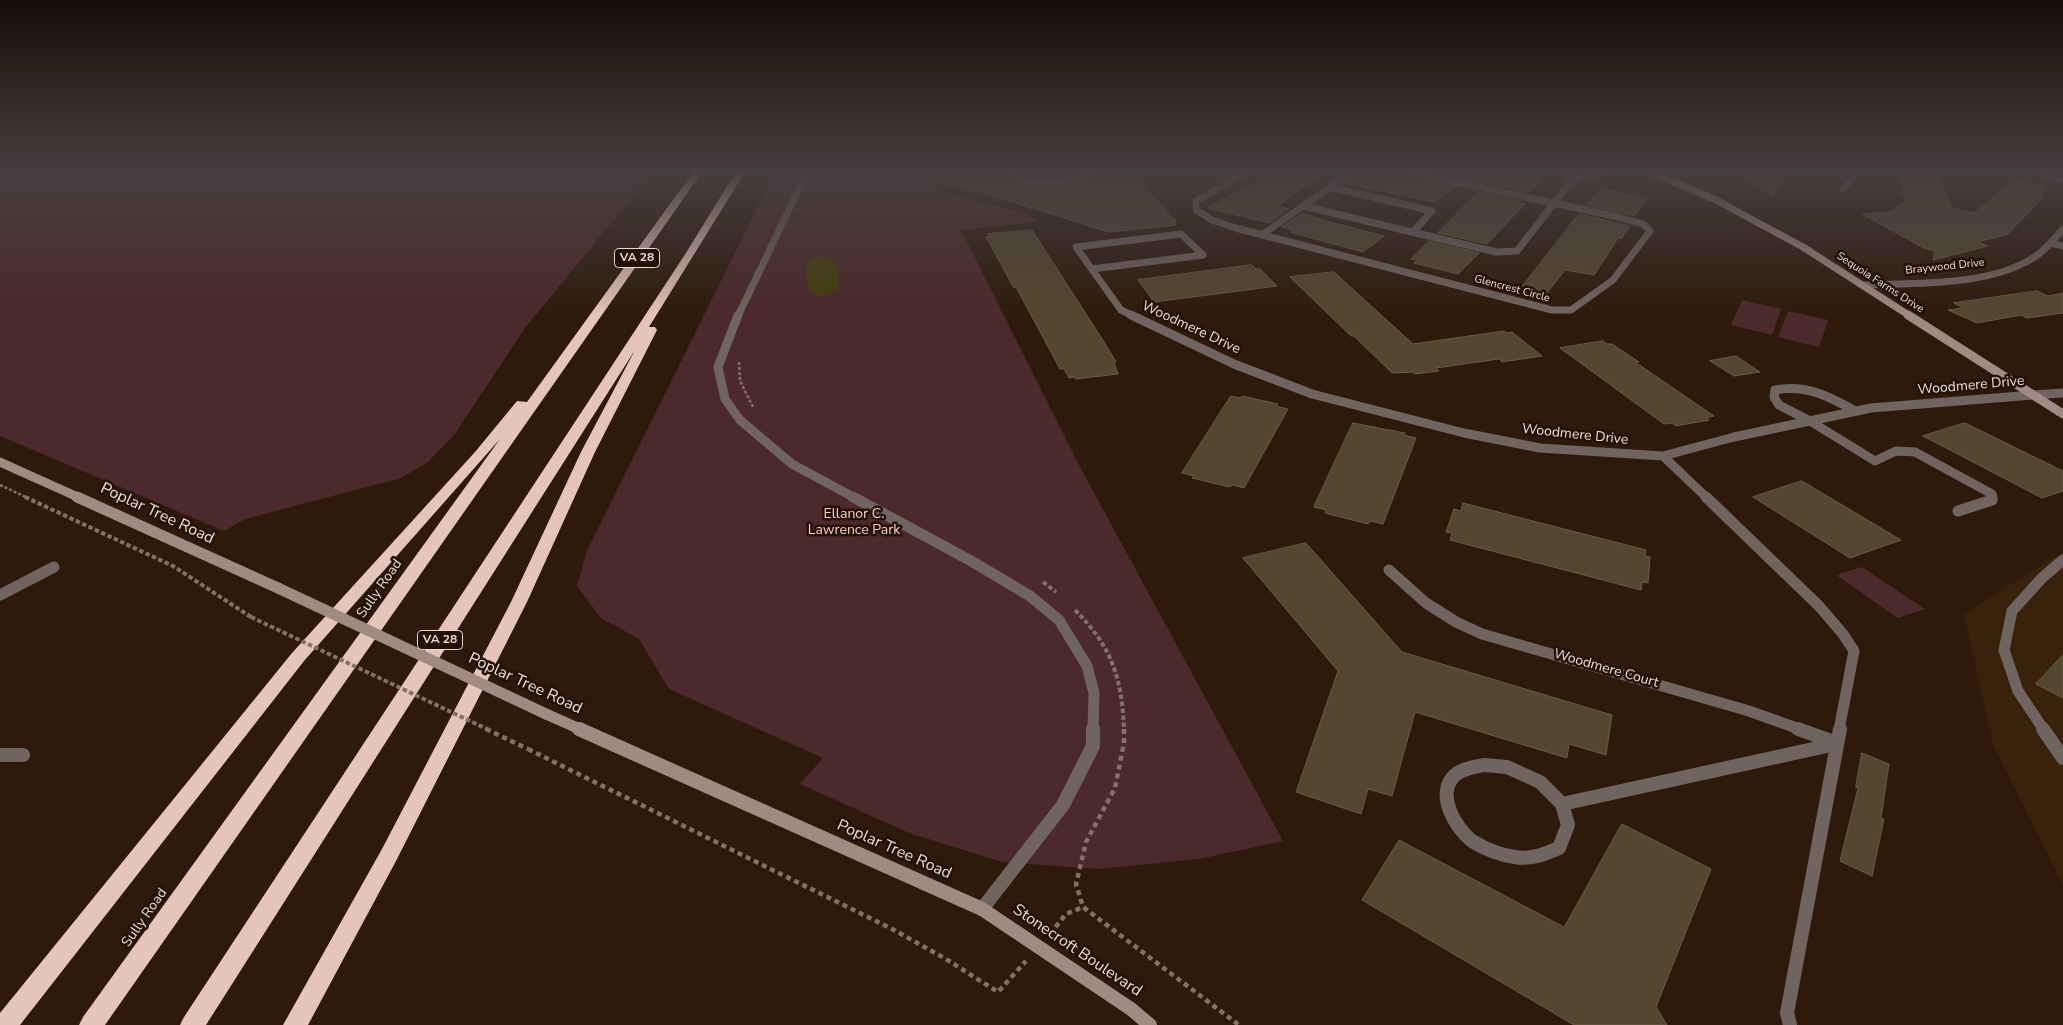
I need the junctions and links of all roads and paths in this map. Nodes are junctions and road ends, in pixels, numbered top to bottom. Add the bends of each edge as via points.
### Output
1 (664, 220) edge
2 (712, 220) edge
3 (784, 220) edge
4 (1210, 220) edge
5 (1283, 220) edge
6 (1362, 220) edge
7 (1424, 220) edge
8 (1542, 220) edge
9 (1625, 220) edge
10 (1755, 220) edge
11 (2063, 229) edge
12 (1413, 232) junction
13 (1263, 234) junction
14 (2051, 243) junction
15 (2063, 246) edge
16 (690, 256) junction
17 (1092, 269) junction
18 (1863, 285) junction
19 (601, 309) junction
20 (739, 356) dead end
21 (2063, 393) edge
22 (2033, 394) junction
23 (1855, 411) junction
24 (2063, 414) edge
25 (758, 415) dead end
26 (1810, 421) junction
27 (1663, 456) junction
28 (0, 462) edge
29 (0, 485) edge
30 (1958, 511) dead end
31 (2063, 560) edge
32 (54, 567) dead end
33 (1389, 570) dead end
34 (1041, 581) dead end
35 (0, 595) edge
36 (1063, 599) dead end
37 (1070, 606) dead end
38 (1837, 743) junction
39 (0, 755) edge
40 (23, 756) dead end
41 (2063, 758) edge
42 (1562, 804) junction
43 (1083, 907) junction
44 (982, 909) junction
45 (1039, 946) junction
46 (5, 1025) edge
47 (91, 1025) edge
48 (192, 1025) edge
49 (295, 1025) edge
50 (1150, 1025) edge
51 (1239, 1025) edge
52 (1790, 1025) edge

1 - 19 highway, Sully Road / VA 28
2 - 16 highway, VA 28
3 - 44 street via 730,332 718,367 725,399 740,420 792,464 1030,596 1059,620 1087,666 1094,694 1093,746 1063,805
4 - 13 street, Glencrest Circle
5 - 13 street
6 - 12 street
7 - 12 street
8 - 12 street via 1517,251 1496,252
9 - 13 street, Glencrest Circle via 1642,224 1650,231 1614,280 1571,310 1552,310
10 - 18 main road, Sequoia Farms Drive
11 - 14 street, Braywood Drive
14 - 15 street
14 - 18 street, Braywood Drive via 2029,260 1991,274 1941,281
16 - 48 highway, VA 28
16 - 49 highway via 588,452 519,602 389,855
17 - 17 street, Woodmere Drive via 1101,268 1203,256 1181,234 1076,247
17 - 27 street, Woodmere Drive via 1121,310 1234,364 1312,394 1464,433 1540,448
18 - 22 main road, Sequoia Farms Drive
19 - 46 highway via 480,455 298,657
19 - 47 highway, Sully Road / VA 28
20 - 25 path via 738,373 742,386
21 - 22 street, Woodmere Drive
22 - 23 street, Woodmere Drive
22 - 24 main road, Sequoia Farms Drive
23 - 26 street, Woodmere Drive
23 - 26 street via 1827,394 1787,386 1775,390 1774,397 1780,405
26 - 27 street, Woodmere Drive
26 - 30 street via 1874,461 1896,452 1915,452 1992,494 1992,500
27 - 38 street via 1819,606 1854,651
28 - 44 main road, Poplar Tree Road, bridge via 546,714
29 - 45 path, bridge via 173,566 251,617 528,749 894,930 998,992
31 - 41 street via 2012,611 2004,650 2018,690
32 - 35 street
33 - 38 street, Woodmere Court via 1426,603 1482,634 1749,711
34 - 36 path
37 - 43 path via 1091,626 1115,666 1124,704 1124,743 1115,788 1086,842 1076,884
38 - 42 street
38 - 52 street via 1787,1013
39 - 40 street
42 - 42 street via 1540,782 1507,767 1484,765 1457,773 1445,795 1454,822 1471,839 1506,856 1532,859 1559,848 1568,825
43 - 45 path via 1066,914
43 - 51 path
44 - 45 main road, Stonecroft Boulevard
45 - 50 main road, Stonecroft Boulevard

